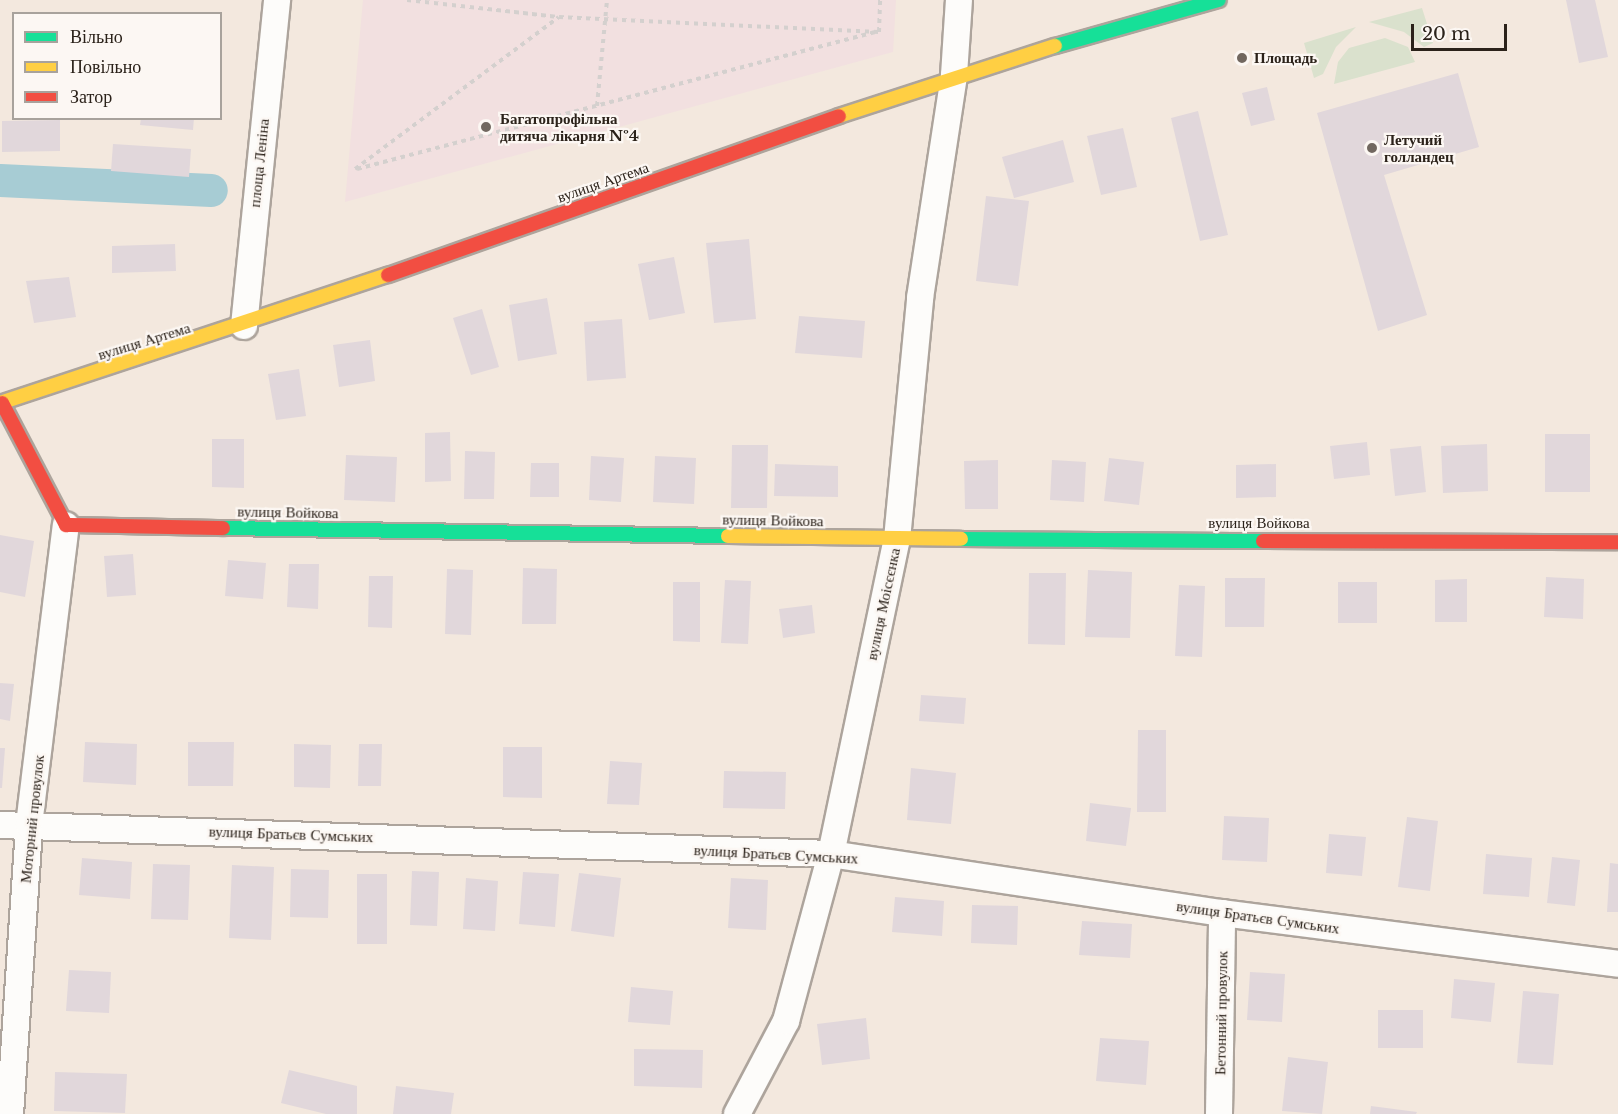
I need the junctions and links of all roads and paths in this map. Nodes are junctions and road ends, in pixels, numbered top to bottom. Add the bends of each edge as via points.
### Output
1 (277, 0) edge
2 (407, 0) edge
3 (607, 0) edge
4 (880, 0) edge
5 (958, 0) edge
6 (1219, 0) edge
7 (559, 17) junction
8 (605, 19) junction
9 (879, 32) junction
10 (954, 75) junction
11 (597, 106) junction
12 (244, 326) junction
13 (1, 403) edge
14 (66, 525) junction
15 (897, 539) junction
16 (1618, 542) edge
17 (0, 825) edge
18 (29, 825) junction
19 (831, 854) junction
20 (1222, 913) junction
21 (1618, 964) edge
22 (10, 1114) edge
23 (737, 1114) edge
24 (1219, 1114) edge

1 - 12 street, площа Леніна
2 - 7 path
3 - 8 path
4 - 9 path
5 - 10 street
6 - 10 street, вулиця Артема
7 - 8 path
7 - 11 path via 355,169
8 - 9 path
8 - 11 path
9 - 11 path
10 - 12 street, вулиця Артема
10 - 15 street, вулиця Моісєєнка via 920,298
12 - 13 street, вулиця Артема
13 - 14 street
14 - 15 street, вулиця Войкова
14 - 18 street, Моторний провулок
15 - 16 street, вулиця Войкова
15 - 19 street, вулиця Моісєєнка
17 - 18 street, вулиця Братьєв Сумських
18 - 19 street, вулиця Братьєв Сумських
18 - 22 street, Моторний провулок
19 - 20 street, вулиця Братьєв Сумських
19 - 23 street, вулиця Моісєєнка via 786,1021
20 - 21 street, вулиця Братьєв Сумських
20 - 24 street, Бетонний провулок

